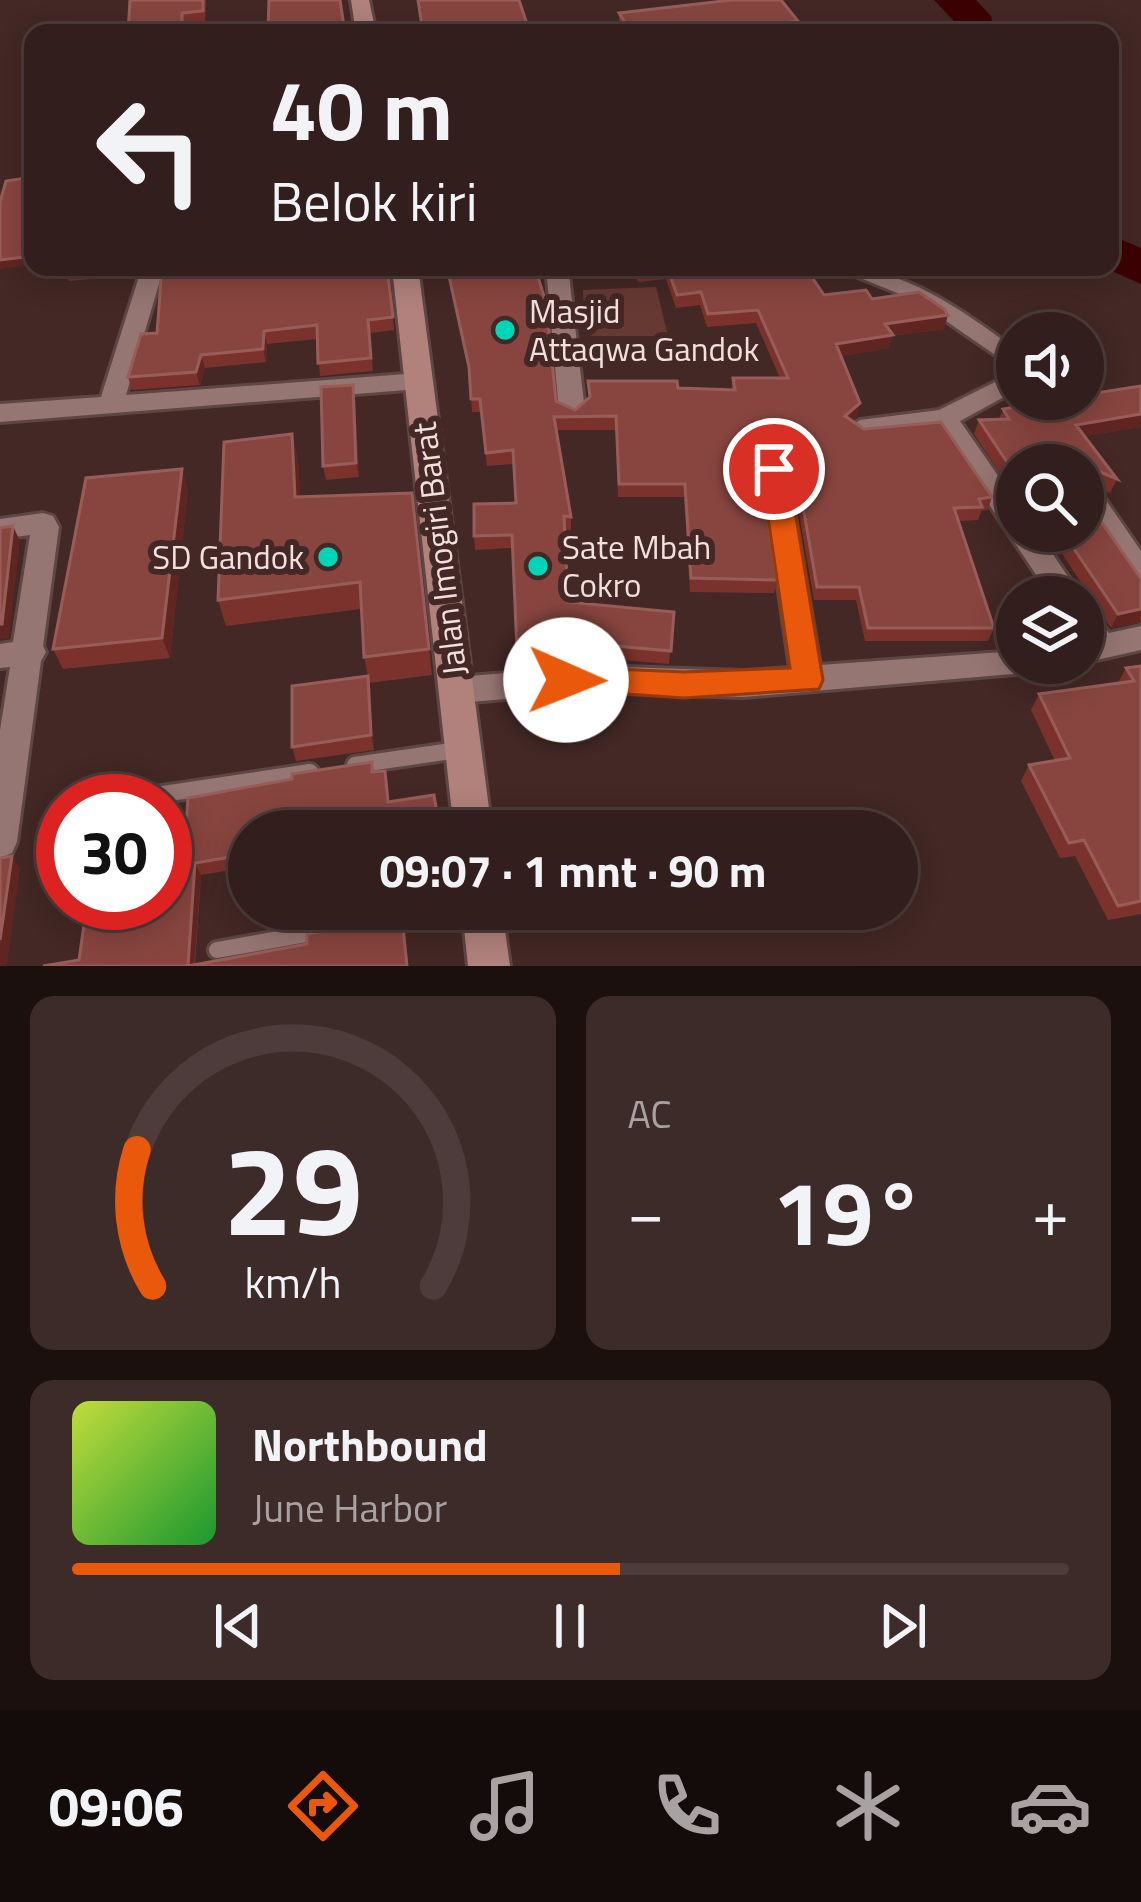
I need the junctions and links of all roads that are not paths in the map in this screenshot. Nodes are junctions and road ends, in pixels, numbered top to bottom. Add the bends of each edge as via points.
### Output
1 (150, 276) edge
2 (406, 276) edge
3 (558, 276) edge
4 (869, 276) edge
5 (996, 347) edge
6 (419, 381) junction
7 (996, 391) edge
8 (111, 404) junction
9 (572, 411) edge
10 (0, 412) edge
11 (945, 418) junction
12 (860, 429) edge
13 (774, 469) dead end
14 (996, 493) edge
15 (1104, 519) edge
16 (0, 529) edge
17 (1141, 574) edge
18 (1141, 638) edge
19 (1104, 646) edge
20 (16, 654) edge
21 (996, 665) edge
22 (808, 680) junction
23 (456, 690) junction
24 (463, 749) junction
25 (192, 790) edge
26 (470, 810) edge
27 (0, 842) edge
28 (329, 930) edge
29 (485, 930) edge
30 (217, 950) dead end
31 (489, 966) edge

1 - 8 street
2 - 6 main road, Jalan Imogiri Barat
3 - 9 street
4 - 5 street via 925,296
6 - 8 street
6 - 23 main road, Jalan Imogiri Barat
7 - 11 street
8 - 10 street
11 - 12 street
11 - 14 street
13 - 22 street
15 - 17 street
16 - 20 street via 45,524
18 - 19 street
20 - 27 street
21 - 22 street
22 - 23 street via 594,679
23 - 24 main road, Jalan Imogiri Barat
24 - 25 lane
24 - 26 main road, Jalan Imogiri Barat
28 - 30 lane
29 - 31 main road

